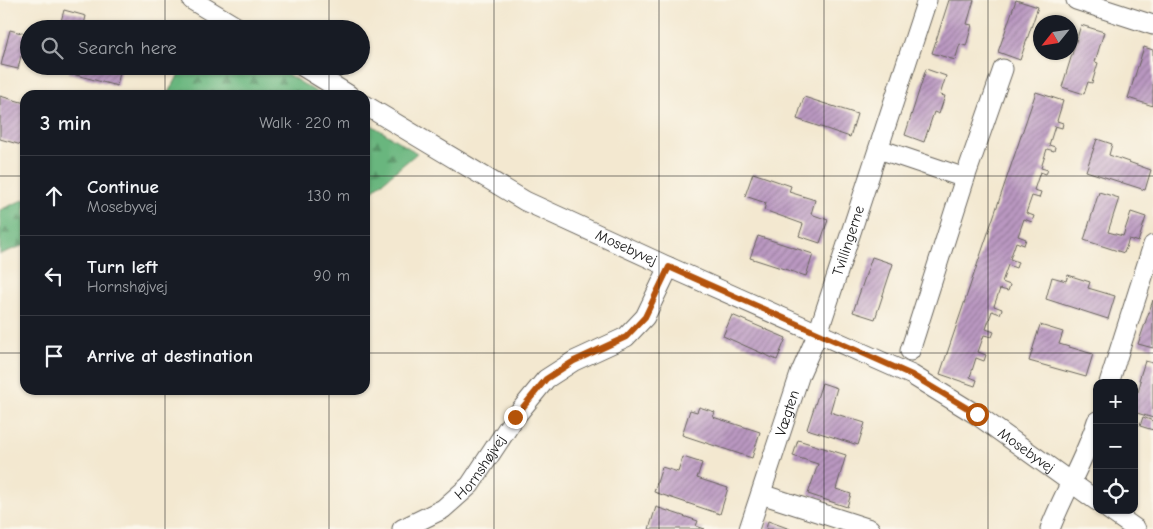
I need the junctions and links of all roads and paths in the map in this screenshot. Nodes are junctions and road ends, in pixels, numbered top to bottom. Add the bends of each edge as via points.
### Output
1 (192, 0) edge
2 (927, 0) edge
3 (1076, 0) edge
4 (225, 20) edge
5 (1153, 25) edge
6 (1003, 69) dead end
7 (317, 75) edge
8 (341, 90) edge
9 (370, 108) edge
10 (879, 149) junction
11 (965, 178) junction
12 (1153, 245) edge
13 (669, 267) junction
14 (818, 333) junction
15 (910, 351) dead end
16 (1110, 379) edge
17 (1096, 424) edge
18 (1071, 483) junction
19 (761, 494) junction
20 (1093, 498) edge
21 (1115, 514) edge
22 (402, 529) edge
23 (749, 529) edge
24 (870, 529) edge
25 (1050, 529) edge
26 (1136, 529) edge

1 - 4 street
2 - 10 street, Tvillingerne
3 - 5 street
6 - 11 street
7 - 8 street
9 - 13 street, Mosebyvej via 525,201
10 - 11 street
10 - 14 street, Tvillingerne
11 - 15 street
12 - 16 street
13 - 14 street, Mosebyvej
13 - 22 street, Hornshøjvej via 645,317 626,337 574,361 546,379 515,417 470,485 443,508
14 - 18 street, Mosebyvej via 912,375 977,414
14 - 19 street, Vægten via 800,374
17 - 18 street
18 - 20 street, Mosebyvej
18 - 25 street
19 - 23 street, Vægten
19 - 24 street
21 - 26 street

